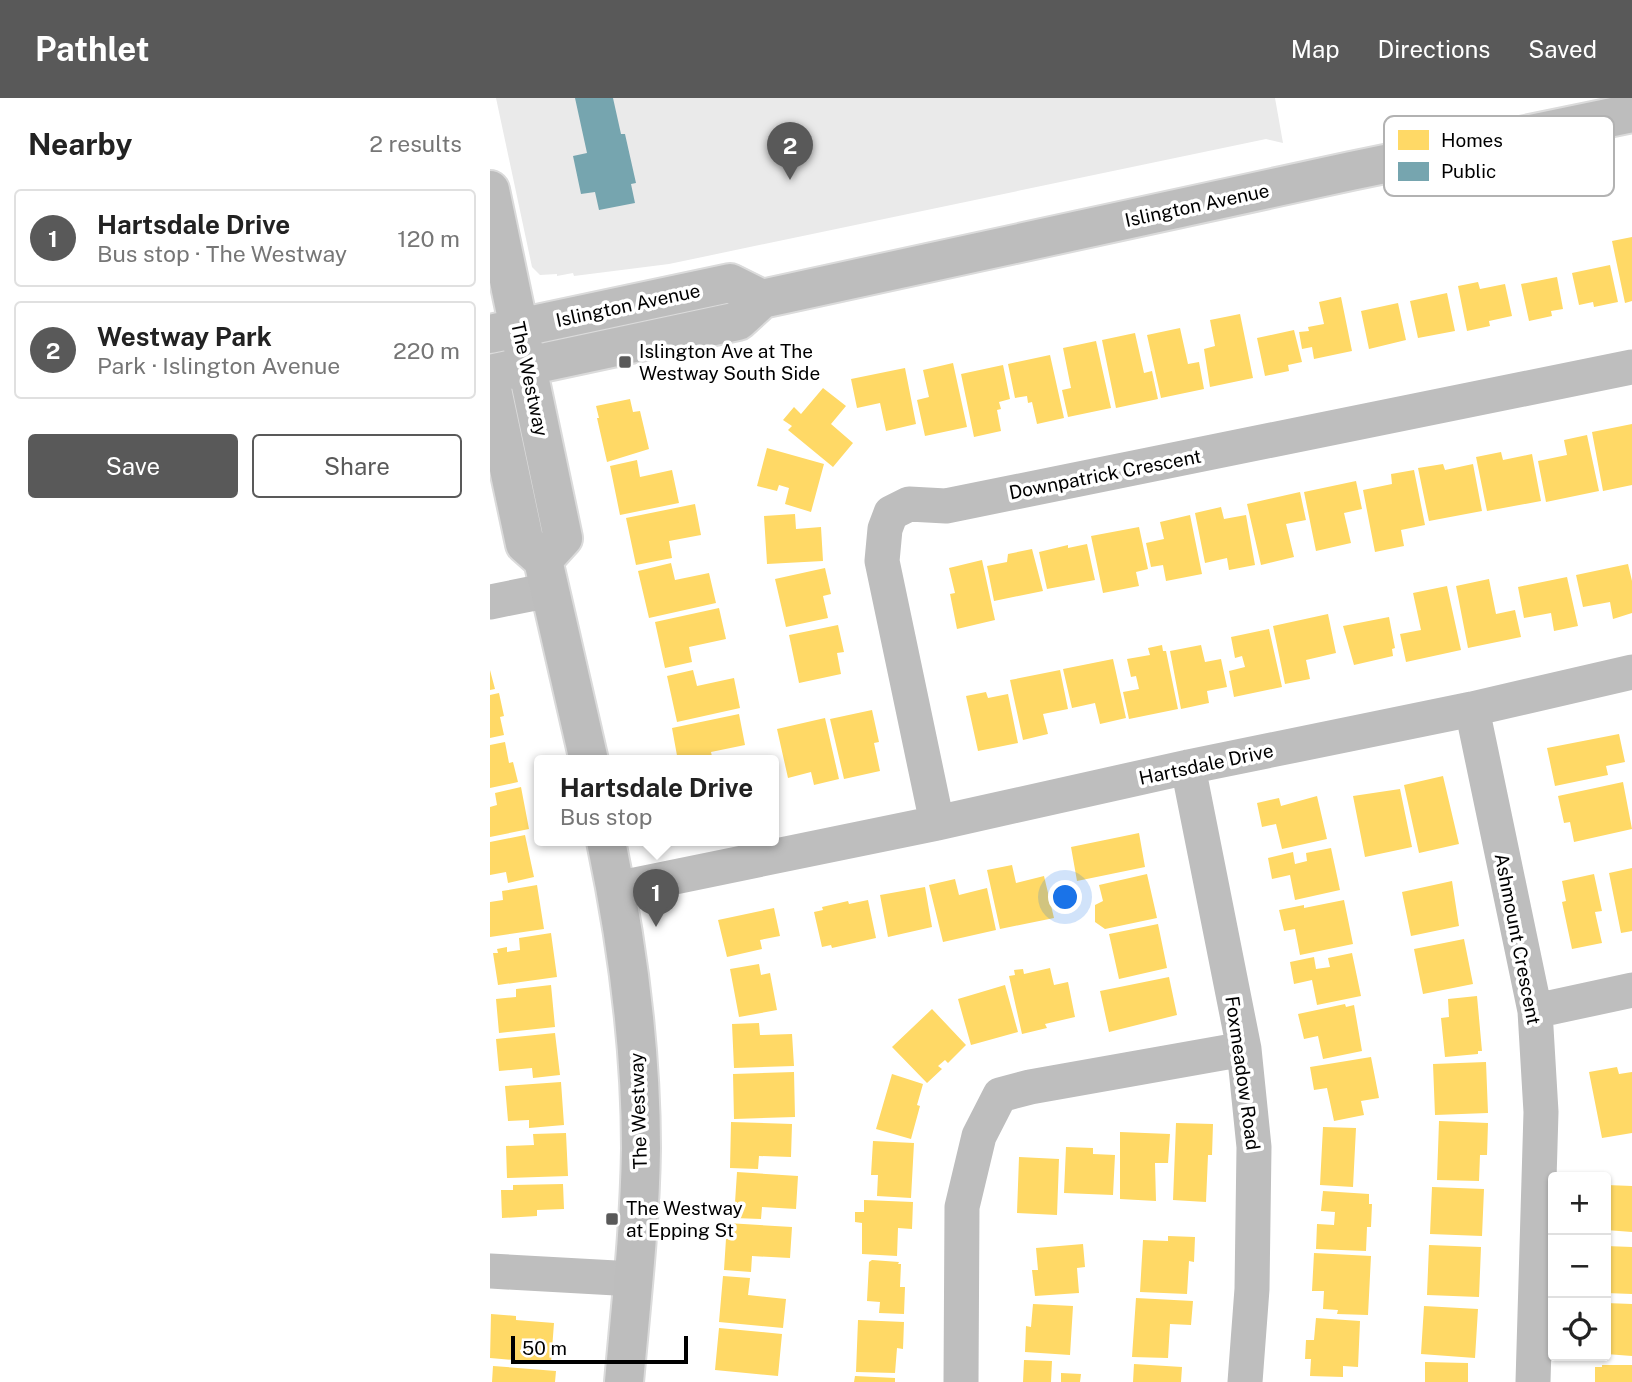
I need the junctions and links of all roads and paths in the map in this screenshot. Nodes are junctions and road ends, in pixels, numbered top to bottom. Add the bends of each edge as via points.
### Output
1 (1632, 114) edge
2 (1614, 118) edge
3 (1384, 163) edge
4 (490, 190) edge
5 (762, 299) junction
6 (504, 331) edge
7 (527, 367) junction
8 (1632, 367) edge
9 (490, 374) edge
10 (490, 380) edge
11 (546, 575) junction
12 (490, 602) edge
13 (1632, 672) edge
14 (1472, 709) junction
15 (588, 755) edge
16 (1188, 767) junction
17 (937, 823) junction
18 (607, 846) edge
19 (616, 889) junction
20 (1632, 990) edge
21 (1535, 1011) junction
22 (1244, 1049) junction
23 (490, 1271) edge
24 (634, 1279) junction
25 (624, 1382) edge
26 (961, 1382) edge
27 (1245, 1382) edge
28 (1533, 1382) edge

1 - 2 main road, Islington Avenue
3 - 5 main road, Islington Avenue
4 - 6 main road, The Westway
5 - 6 main road, Islington Avenue via 730,283
5 - 7 main road, Islington Avenue via 738,321
6 - 7 main road, The Westway
7 - 9 main road, Islington Avenue
7 - 11 main road, The Westway via 563,538
8 - 17 street, Downpatrick Crescent via 946,506 909,504 891,513 882,561
10 - 11 main road, The Westway via 525,544
11 - 12 street
11 - 15 main road, The Westway
13 - 14 street, Hartsdale Drive
14 - 16 street, Hartsdale Drive
14 - 21 street, Ashmount Crescent
16 - 17 street, Hartsdale Drive
16 - 22 street, Foxmeadow Road
17 - 19 street, Hartsdale Drive
18 - 19 main road, The Westway
19 - 24 main road, The Westway via 632,1002 640,1118
20 - 21 street
21 - 28 street, Ashmount Crescent via 1541,1112
22 - 26 street via 1000,1096 979,1136 962,1207
22 - 27 street, Foxmeadow Road via 1254,1147
23 - 24 street
24 - 25 main road, The Westway

